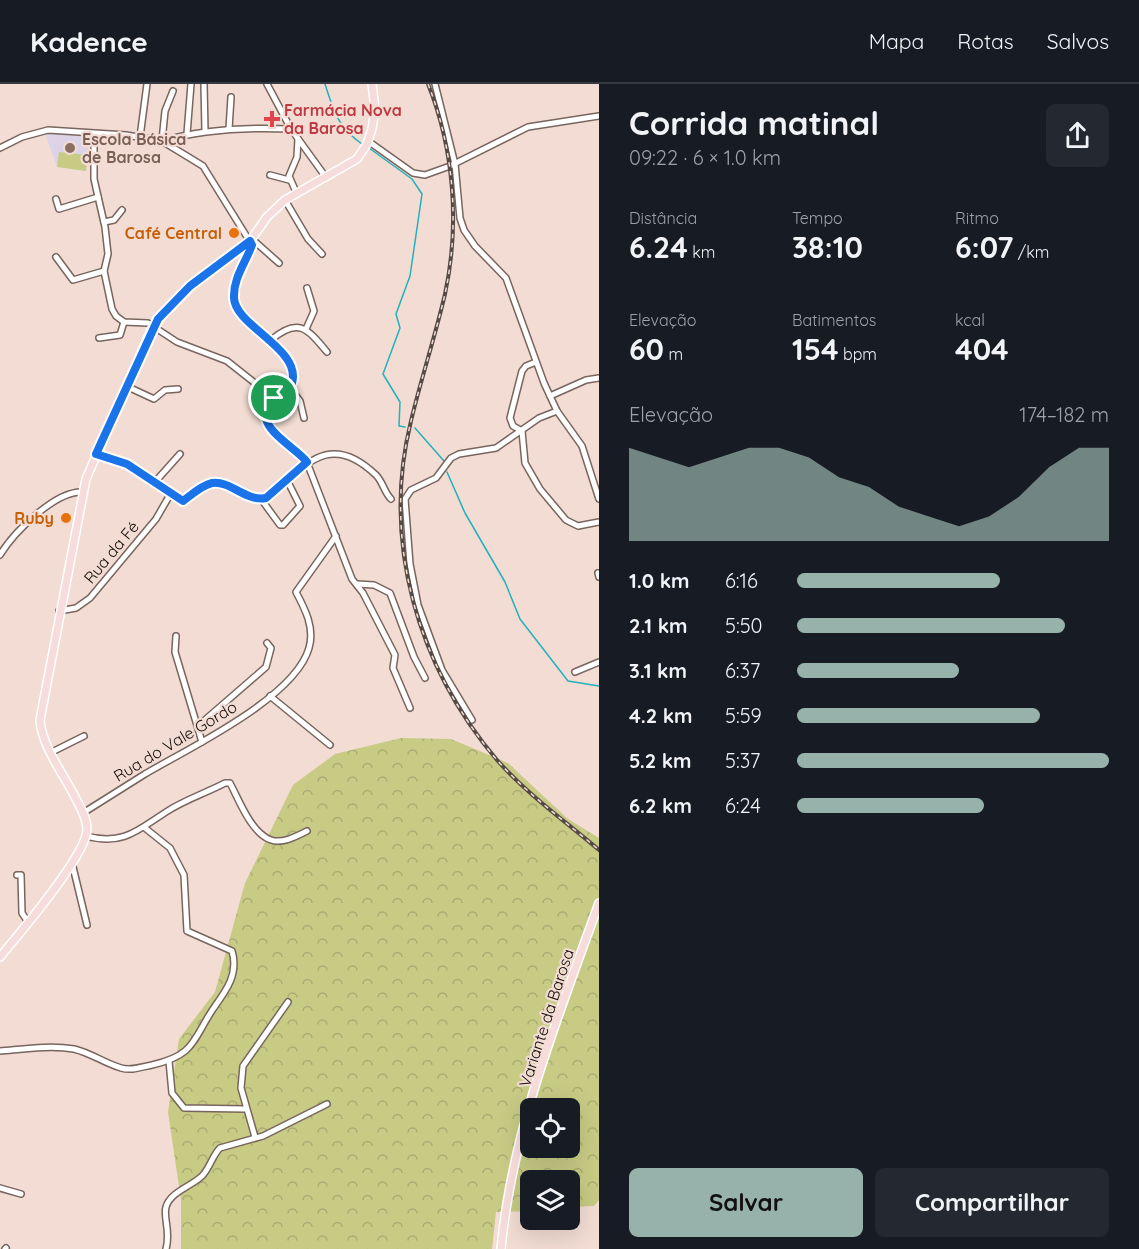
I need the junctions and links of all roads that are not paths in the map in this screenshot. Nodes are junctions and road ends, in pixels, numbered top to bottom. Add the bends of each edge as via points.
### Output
1 (147, 84) edge
2 (191, 84) edge
3 (204, 84) edge
4 (267, 84) edge
5 (372, 84) edge
6 (435, 84) edge
7 (173, 90) dead end
8 (231, 97) dead end
9 (599, 116) edge
10 (229, 129) junction
11 (291, 129) junction
12 (205, 131) junction
13 (94, 134) junction
14 (187, 134) junction
15 (140, 137) junction
16 (298, 139) junction
17 (162, 141) junction
18 (366, 145) junction
19 (0, 148) edge
20 (455, 164) junction
21 (270, 175) dead end
22 (325, 176) junction
23 (289, 180) junction
24 (296, 192) junction
25 (98, 197) junction
26 (56, 199) dead end
27 (285, 200) junction
28 (122, 210) dead end
29 (104, 222) junction
30 (251, 240) junction
31 (322, 254) dead end
32 (56, 257) dead end
33 (279, 263) dead end
34 (104, 271) junction
35 (307, 288) dead end
36 (124, 322) junction
37 (153, 326) junction
38 (306, 329) junction
39 (99, 338) dead end
40 (271, 340) junction
41 (327, 352) dead end
42 (536, 362) junction
43 (599, 378) edge
44 (126, 386) junction
45 (289, 387) junction
46 (178, 389) dead end
47 (550, 396) junction
48 (274, 398) junction
49 (557, 411) junction
50 (304, 418) dead end
51 (522, 431) junction
52 (96, 454) junction
53 (180, 454) dead end
54 (307, 462) junction
55 (287, 480) junction
56 (155, 483) junction
57 (83, 492) junction
58 (171, 493) junction
59 (261, 499) junction
60 (391, 499) dead end
61 (599, 499) edge
62 (599, 522) edge
63 (336, 536) junction
64 (0, 555) edge
65 (356, 583) junction
66 (60, 611) junction
67 (176, 636) dead end
68 (267, 643) dead end
69 (599, 663) edge
70 (575, 672) dead end
71 (425, 678) dead end
72 (270, 696) junction
73 (410, 708) dead end
74 (472, 720) dead end
75 (198, 726) junction
76 (84, 736) dead end
77 (202, 742) junction
78 (330, 746) dead end
79 (52, 752) junction
80 (83, 813) junction
81 (145, 828) junction
82 (307, 831) dead end
83 (86, 836) junction
84 (70, 865) junction
85 (17, 875) dead end
86 (599, 903) edge
87 (21, 908) junction
88 (34, 915) junction
89 (28, 922) junction
90 (87, 925) dead end
91 (0, 957) edge
92 (288, 1002) dead end
93 (0, 1051) edge
94 (169, 1061) junction
95 (327, 1104) dead end
96 (246, 1109) junction
97 (255, 1137) junction
98 (0, 1188) edge
99 (21, 1194) dead end
100 (166, 1249) edge
101 (501, 1249) edge

1 - 15 street
2 - 14 street
3 - 12 street
4 - 11 street
5 - 18 main road via 375,114
6 - 20 street
7 - 17 street via 165,111
8 - 10 street
9 - 20 street via 528,127
10 - 11 street
10 - 12 street
11 - 16 street
12 - 14 street
13 - 15 street
13 - 19 street via 43,131
13 - 25 street via 93,171
14 - 17 street
15 - 17 street
16 - 22 street
16 - 23 street
17 - 30 street via 202,166
18 - 20 street via 419,175
18 - 22 main road via 351,164
20 - 42 street via 464,230 506,278
21 - 23 street
22 - 24 main road
23 - 24 street
24 - 27 main road
25 - 26 street via 59,209
25 - 29 street
27 - 30 main road
27 - 31 street
28 - 29 street via 114,220
29 - 34 street via 108,254
30 - 33 street
30 - 37 main road via 190,286
30 - 40 street via 234,291 235,304
32 - 34 street via 73,280
34 - 36 street via 112,309
35 - 38 street via 314,311
36 - 37 street
36 - 39 street via 120,334
37 - 44 main road
37 - 48 street via 177,342 227,361
38 - 40 street via 285,329
38 - 41 street
40 - 45 street via 292,370
42 - 47 street
42 - 51 street via 522,371 510,418 513,426
43 - 47 street
44 - 46 street via 154,399 165,390
44 - 52 main road
45 - 48 street
45 - 50 street via 300,401
47 - 49 street
48 - 54 street via 266,412 267,424
49 - 51 street
49 - 61 street via 582,446
51 - 62 street via 525,463 540,489 566,520 578,526
51 - 74 street via 496,448 452,458 436,478 411,490 405,499 418,605 442,670
52 - 56 street via 127,464
52 - 57 main road
53 - 56 street
54 - 55 street
54 - 60 street via 326,453 345,456 374,474
54 - 63 street
55 - 59 street
55 - 59 street via 300,506 283,525
56 - 58 street
57 - 64 street via 63,494 22,525
57 - 66 main road
58 - 59 street via 183,501 209,483 219,483
58 - 66 street, Rua da Fé via 156,519 84,604
63 - 65 street
63 - 72 street, Rua do Vale Gordo via 296,592 310,624 310,647 301,668
65 - 71 street via 374,585 390,593
65 - 73 street via 395,655 393,668
66 - 79 main road via 40,720
67 - 75 street via 175,652
68 - 75 street via 271,648 266,668
69 - 70 street
72 - 77 street, Rua do Vale Gordo
72 - 78 street
75 - 77 street
76 - 79 street
77 - 80 street, Rua do Vale Gordo
79 - 80 main road
80 - 83 main road
81 - 82 street via 168,810 230,783 247,815 272,841 288,840
81 - 83 street via 122,839
81 - 94 street via 170,848 184,875 187,931 232,951 235,959 233,977 202,1031 192,1046
83 - 84 main road
84 - 88 main road
84 - 90 street
85 - 87 street via 21,875
86 - 101 main road, Variante da Barosa via 525,1126 510,1185
87 - 88 street
87 - 89 street
88 - 89 main road
89 - 91 main road
92 - 96 street via 243,1066 241,1088
93 - 94 street via 70,1049 135,1069
94 - 96 street via 172,1093 184,1108
95 - 97 street
96 - 97 street
97 - 100 street via 220,1148 202,1176 168,1202 165,1209 170,1236
98 - 99 street

